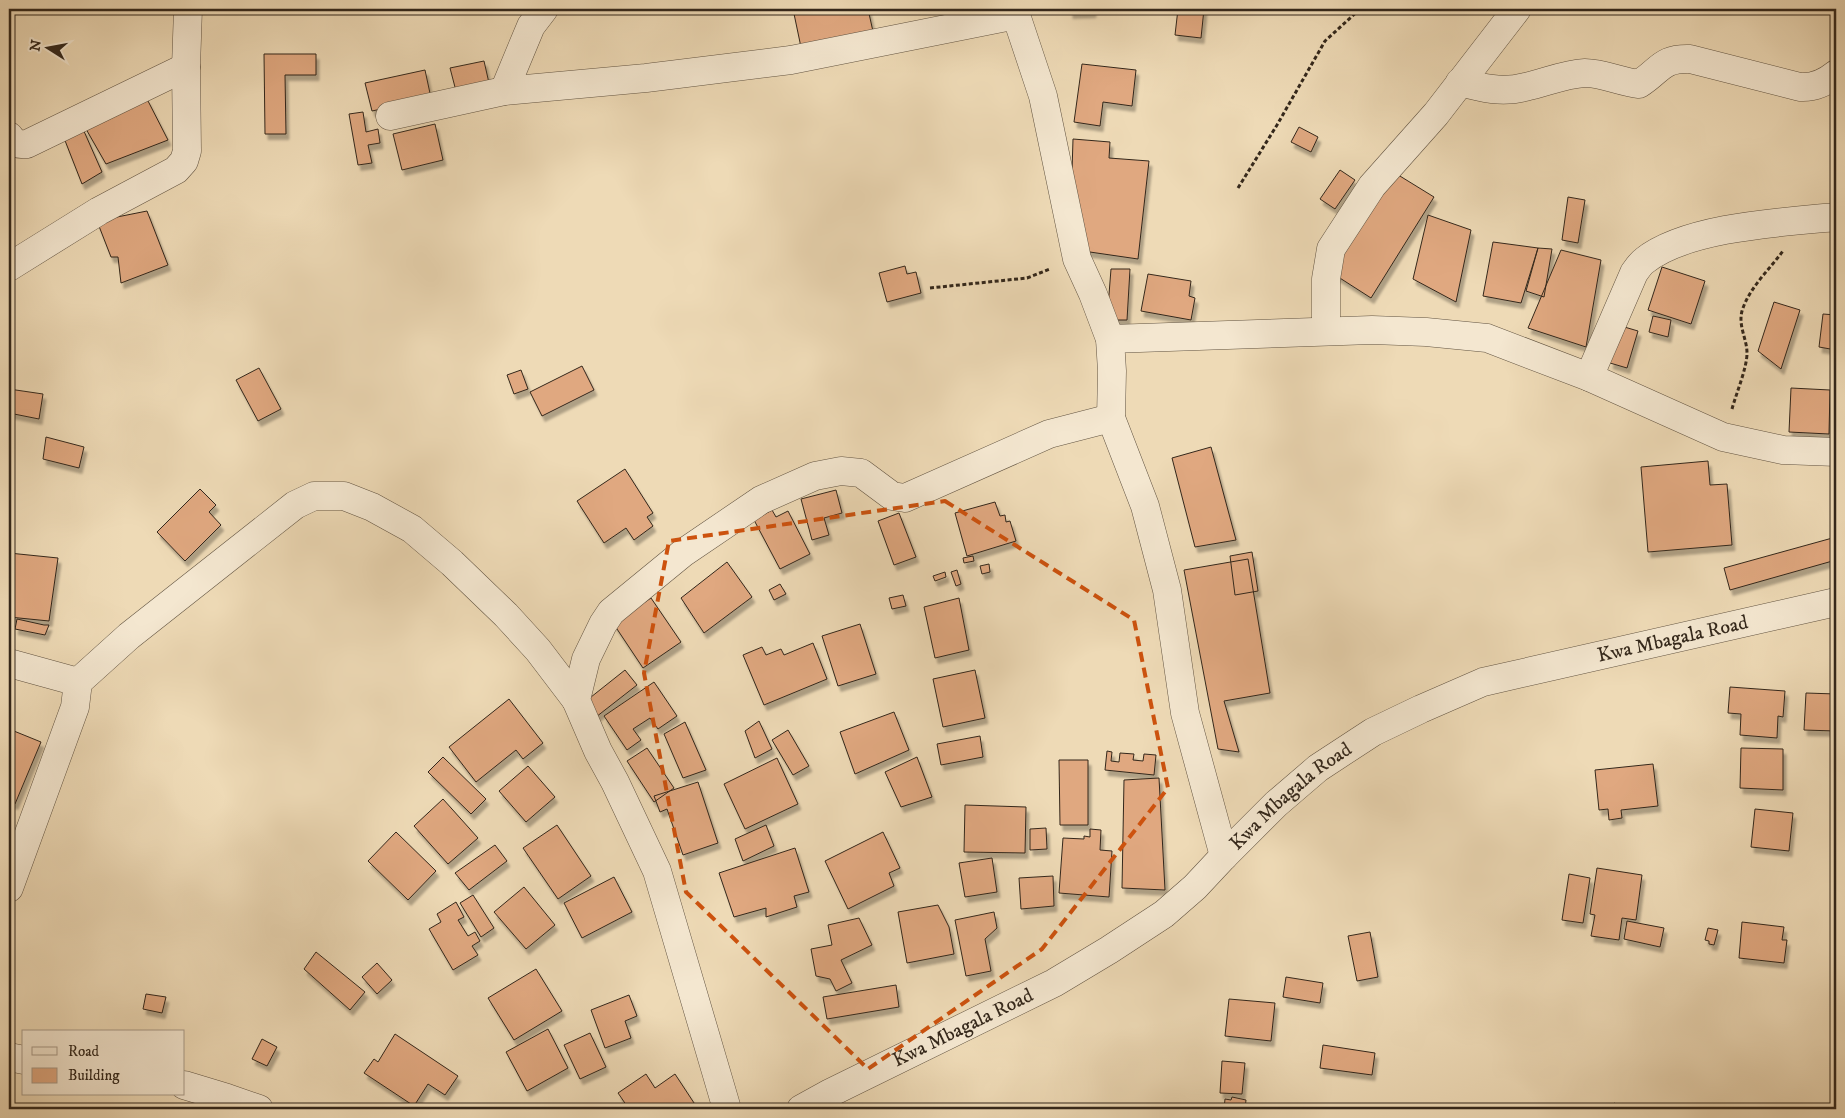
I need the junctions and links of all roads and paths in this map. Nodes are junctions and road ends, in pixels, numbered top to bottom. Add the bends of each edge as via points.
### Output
1 (188, 9) edge
2 (544, 9) edge
3 (1360, 9) edge
4 (1517, 9) edge
5 (1015, 12) edge
6 (186, 67) junction
7 (1836, 74) edge
8 (1460, 82) junction
9 (504, 91) junction
10 (390, 116) dead end
11 (9, 136) edge
12 (1238, 188) dead end
13 (1836, 217) edge
14 (1809, 220) junction
15 (1076, 259) junction
16 (9, 267) edge
17 (930, 288) dead end
18 (1326, 331) junction
19 (1110, 339) junction
20 (1589, 377) junction
21 (1111, 418) junction
22 (1723, 437) junction
23 (1836, 452) edge
24 (1836, 602) edge
25 (9, 663) edge
26 (78, 682) junction
27 (576, 700) junction
28 (1224, 856) junction
29 (9, 888) edge
30 (9, 1057) edge
31 (22, 1060) edge
32 (185, 1085) edge
33 (259, 1109) edge
34 (727, 1109) edge
35 (801, 1109) edge

1 - 6 street
2 - 9 street via 531,26
3 - 12 path via 1324,41
4 - 8 street
5 - 9 street via 791,60
5 - 15 street via 1043,96
6 - 11 street via 26,144 19,145
6 - 16 street via 187,151 184,161 176,170 99,211
7 - 8 street via 1810,88 1690,59 1678,59 1666,62 1639,84 1588,73 1568,74 1524,88 1505,90 1490,90
8 - 18 street via 1372,186 1332,249 1326,279
9 - 10 street
13 - 14 street
14 - 20 street via 1736,228 1682,242 1643,262 1634,273
14 - 22 path via 1746,300 1741,314 1746,361
15 - 17 path via 1027,278
15 - 19 street
18 - 19 street
18 - 20 street via 1426,332 1487,338
19 - 21 street
20 - 22 street
21 - 27 street via 1049,434 905,498 892,496 861,473 841,471 815,476 761,500 683,553 611,612 586,659
21 - 28 street via 1146,506 1167,590 1185,713
22 - 23 street via 1783,450
24 - 28 street, Kwa Mbagala Road via 1483,682 1374,732 1318,768
25 - 26 street
26 - 27 street via 129,636 295,504 314,496 344,496 412,529 452,563 538,650
26 - 29 street via 75,707
27 - 34 street via 657,870
28 - 35 street, Kwa Mbagala Road via 1164,914 1054,983
30 - 31 street
32 - 33 street

